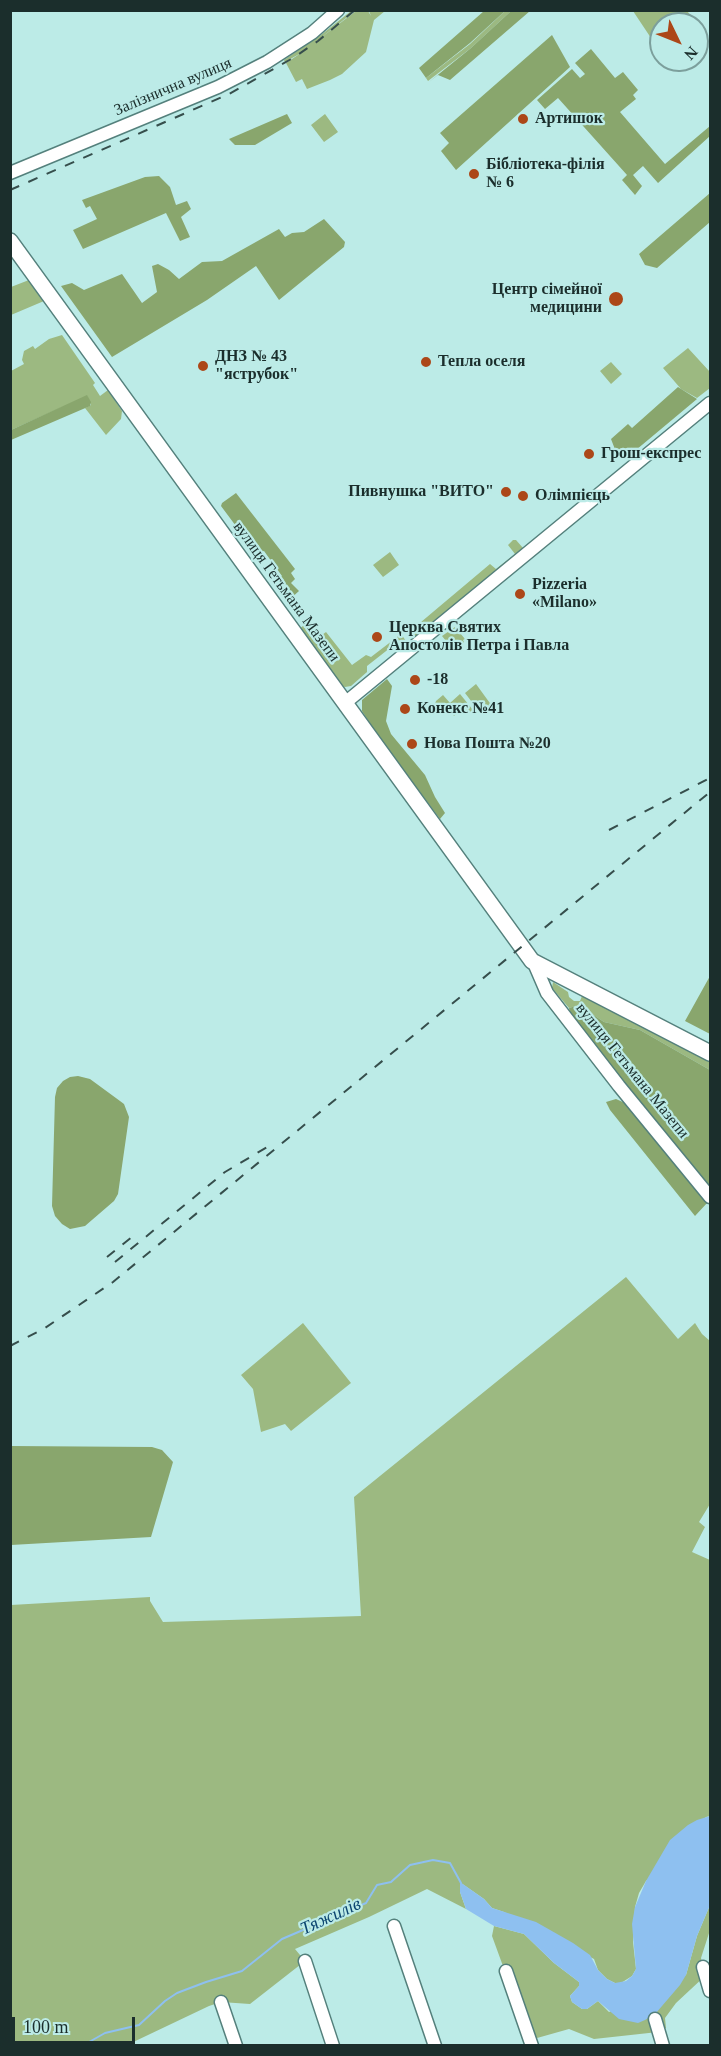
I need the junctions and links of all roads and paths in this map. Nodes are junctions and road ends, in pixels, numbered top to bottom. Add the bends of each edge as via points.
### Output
1 (338, 10) edge
2 (10, 173) edge
3 (10, 241) edge
4 (711, 403) edge
5 (345, 703) junction
6 (534, 963) junction
7 (711, 1053) edge
8 (711, 1197) edge
9 (394, 1926) dead end
10 (305, 1961) dead end
11 (703, 1967) dead end
12 (506, 1971) dead end
13 (711, 1991) edge
14 (221, 2002) dead end
15 (655, 2019) dead end
16 (236, 2046) edge
17 (333, 2046) edge
18 (435, 2046) edge
19 (532, 2046) edge
20 (663, 2046) edge

1 - 2 street, Залізнична вулиця via 312,33 267,62 218,87
3 - 5 main road, вулиця Гетьмана Мазепи
4 - 5 street
5 - 6 main road, вулиця Гетьмана Мазепи
6 - 7 main road, вулиця Гетьмана Мазепи
6 - 8 street, вулиця Гетьмана Мазепи via 547,993
9 - 18 street
10 - 17 street
11 - 13 street
12 - 19 street
14 - 16 street
15 - 20 street

